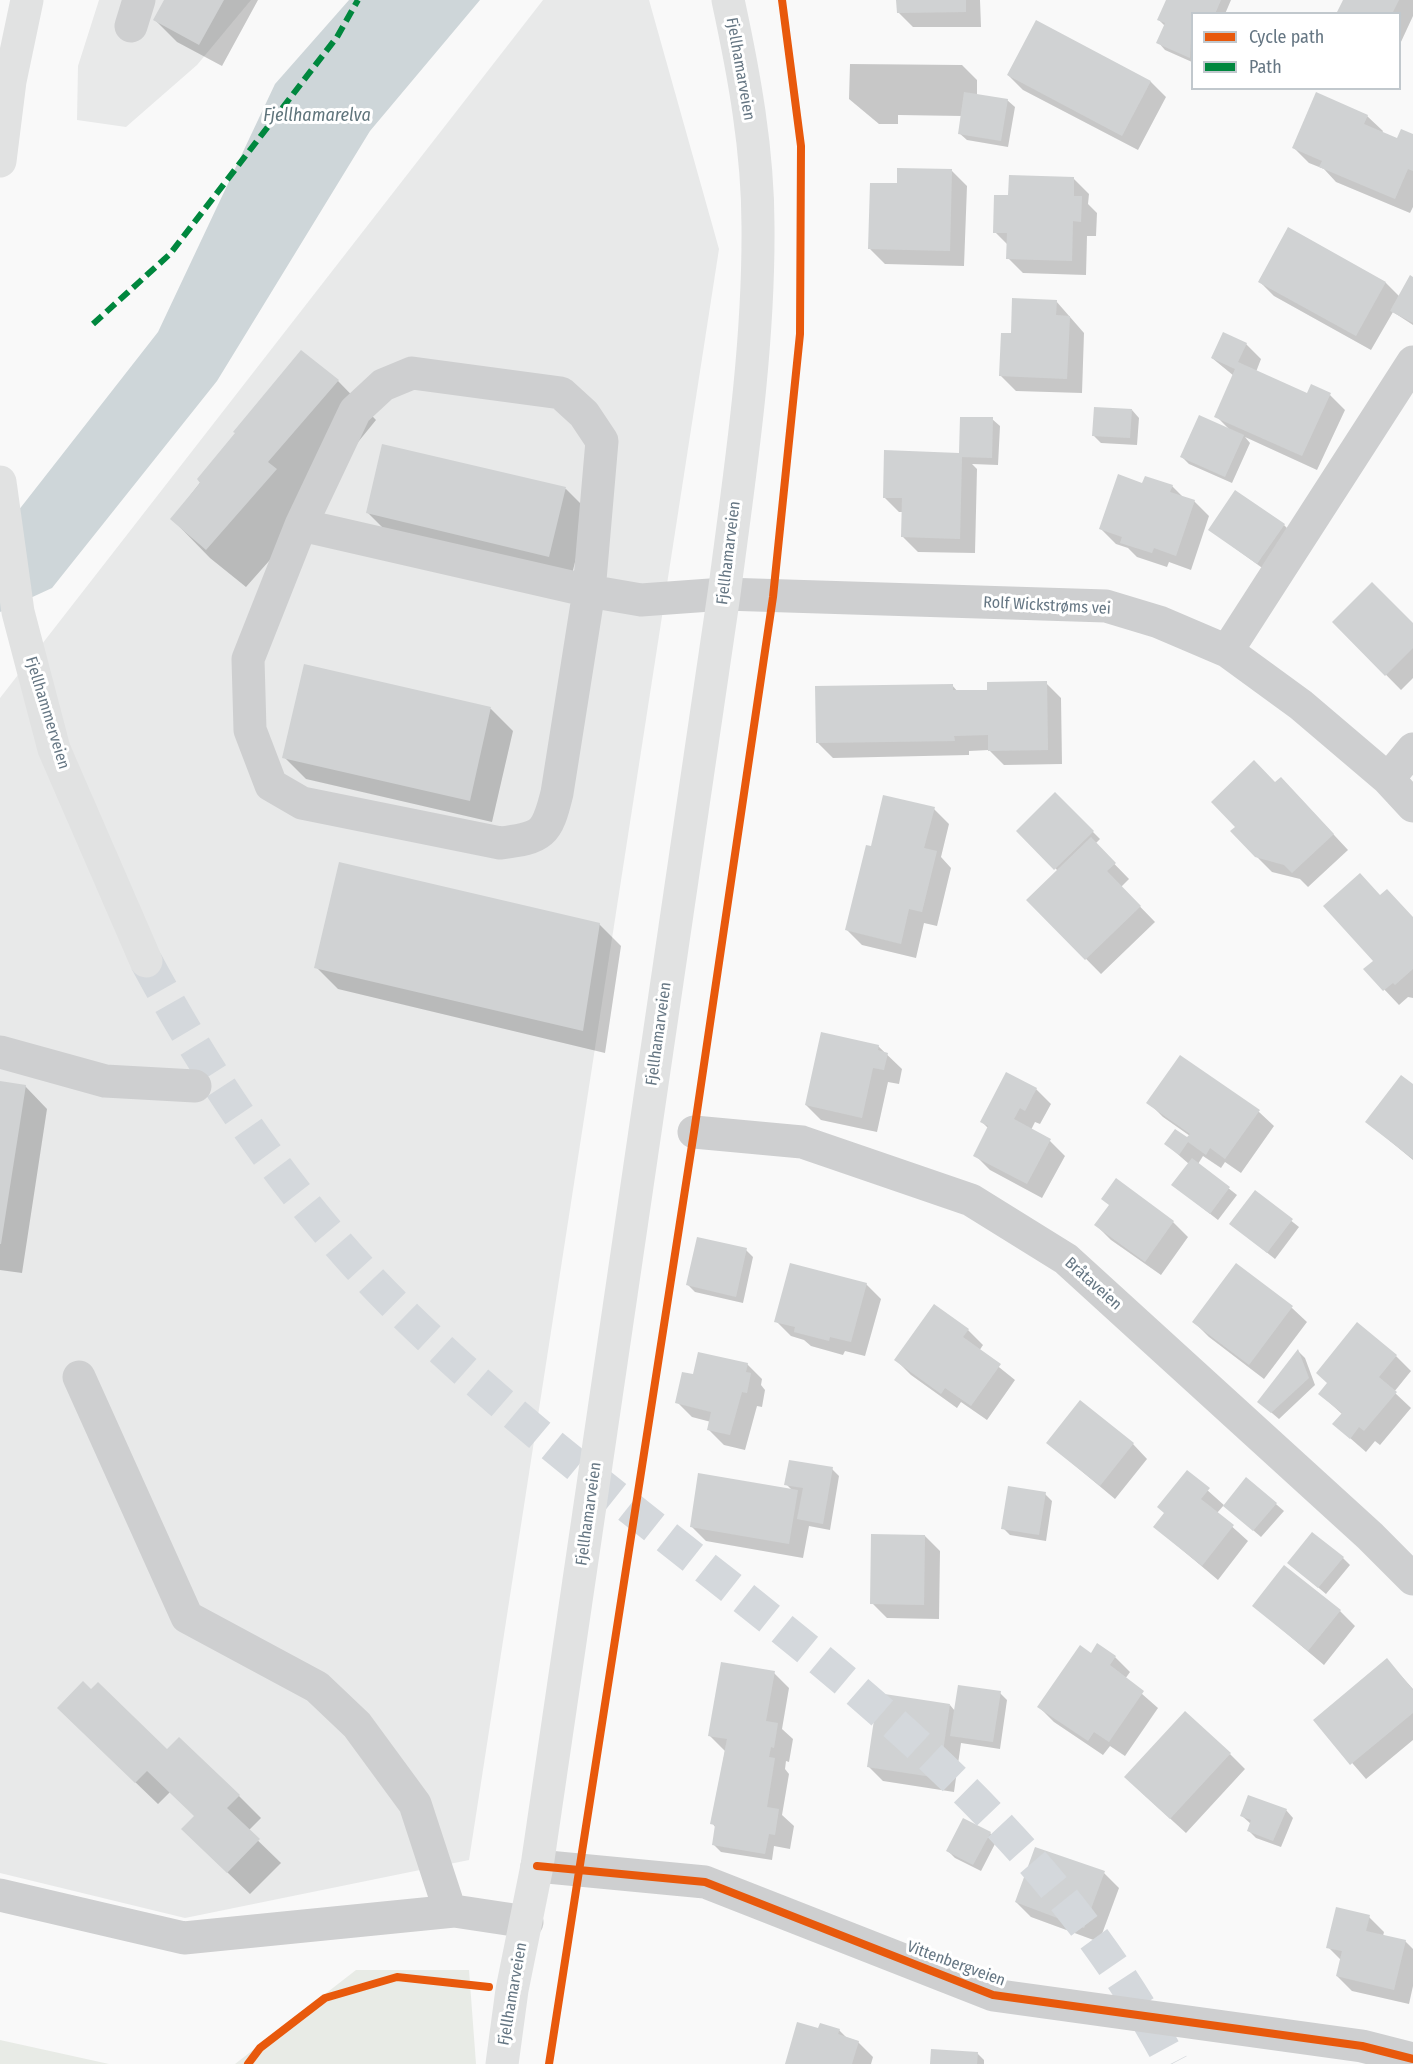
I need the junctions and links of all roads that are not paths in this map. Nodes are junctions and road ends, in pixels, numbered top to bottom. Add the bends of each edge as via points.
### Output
1 (27, 0) edge
2 (728, 0) edge
3 (0, 161) edge
4 (1413, 362) edge
5 (0, 484) edge
6 (301, 525) junction
7 (589, 591) junction
8 (724, 594) junction
9 (1227, 651) junction
10 (1413, 749) edge
11 (1388, 779) junction
12 (1413, 806) edge
13 (146, 962) tunnel mouth
14 (0, 1052) edge
15 (195, 1086) dead end
16 (694, 1132) dead end
17 (79, 1377) dead end
18 (1413, 1579) edge
19 (537, 1866) junction
20 (0, 1895) edge
21 (450, 1911) junction
22 (526, 1922) junction
23 (1413, 2059) edge
24 (502, 2064) edge

1 - 3 main road via 10,81
2 - 8 main road, Fjellhamarveien via 747,87 758,224 750,390
4 - 9 street
5 - 13 main road, Fjellhammerveien via 18,612 54,749
6 - 7 street, Rolf Wickstrøms vei
6 - 7 street via 355,411 383,386 412,373 561,393 584,414 602,441
6 - 7 street via 248,659 250,730 258,757 271,786 302,803 500,843 530,840 549,824 557,792
7 - 8 street, Rolf Wickstrøms vei via 641,600
8 - 9 street, Rolf Wickstrøms vei via 1106,606 1159,622
8 - 19 main road, Fjellhamarveien
9 - 11 street, Rolf Wickstrøms vei via 1301,705
10 - 11 street
11 - 12 street, Rolf Wickstrøms vei
14 - 15 street via 105,1081
16 - 18 street, Bråtaveien via 802,1142 981,1206 1066,1259
17 - 21 street via 187,1617 317,1687 357,1725 415,1804
19 - 22 main road, Fjellhamarveien
19 - 23 street, Vittenbergveien via 705,1882 993,1995 1362,2046
20 - 21 street via 184,1938
21 - 22 street
22 - 24 main road, Fjellhamarveien

